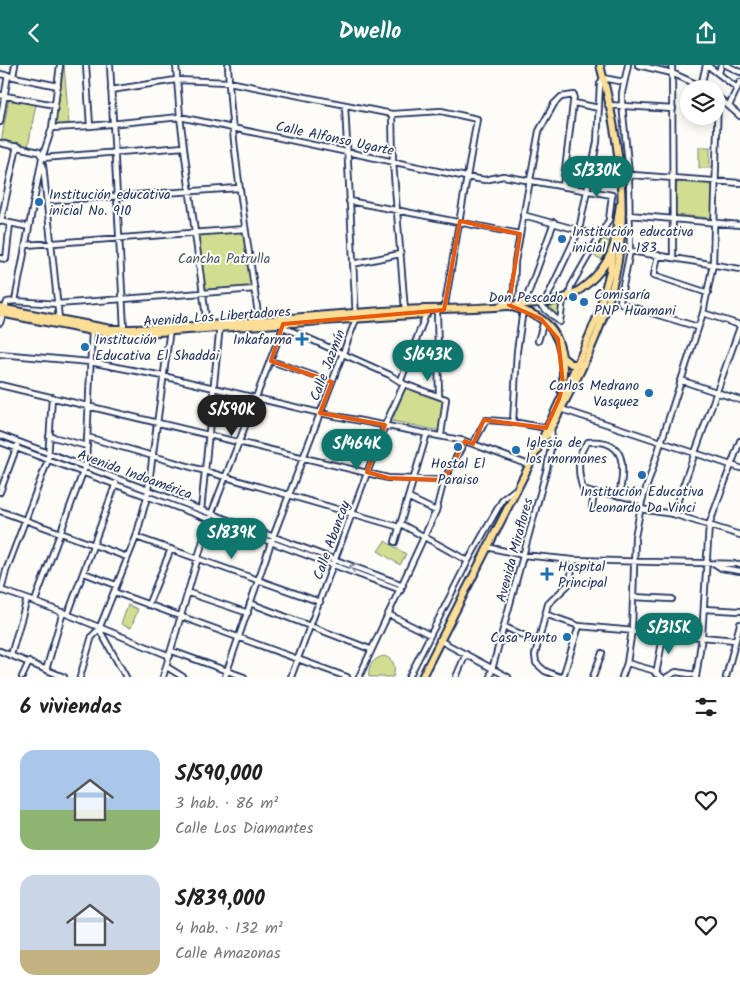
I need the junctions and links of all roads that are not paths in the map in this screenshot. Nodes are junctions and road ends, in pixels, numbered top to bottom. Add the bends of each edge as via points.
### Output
1 (16, 65) edge
2 (60, 65) edge
3 (86, 65) edge
4 (110, 65) edge
5 (176, 65) edge
6 (228, 65) edge
7 (600, 65) edge
8 (628, 65) edge
9 (638, 65) edge
10 (672, 65) edge
11 (706, 65) edge
12 (721, 65) edge
13 (726, 65) edge
14 (740, 72) edge
15 (672, 73) junction
16 (719, 73) junction
17 (0, 74) edge
18 (11, 76) junction
19 (603, 78) junction
20 (176, 80) junction
21 (688, 80) edge
22 (702, 80) edge
23 (229, 82) junction
24 (624, 82) junction
25 (740, 82) edge
26 (58, 86) junction
27 (737, 88) junction
28 (111, 90) junction
29 (2, 96) edge
30 (574, 103) junction
31 (725, 103) edge
32 (55, 105) junction
33 (345, 105) junction
34 (608, 105) junction
35 (622, 105) junction
36 (729, 106) junction
37 (599, 108) junction
38 (673, 109) junction
39 (392, 114) junction
40 (740, 116) edge
41 (180, 117) junction
42 (0, 122) edge
43 (113, 124) junction
44 (716, 125) edge
45 (90, 127) junction
46 (52, 128) junction
47 (231, 128) junction
48 (0, 143) edge
49 (17, 146) junction
50 (184, 147) junction
51 (115, 153) junction
52 (346, 153) junction
53 (42, 158) junction
54 (393, 162) junction
55 (629, 174) junction
56 (619, 175) junction
57 (466, 177) junction
58 (673, 177) junction
59 (528, 181) junction
60 (715, 181) junction
61 (740, 183) edge
62 (563, 187) junction
63 (238, 188) junction
64 (189, 191) junction
65 (588, 192) junction
66 (117, 197) junction
67 (47, 201) junction
68 (349, 201) junction
69 (620, 204) junction
70 (396, 210) junction
71 (524, 215) junction
72 (629, 215) junction
73 (674, 218) junction
74 (0, 221) edge
75 (460, 221) junction
76 (554, 222) junction
77 (716, 222) junction
78 (10, 223) junction
79 (740, 225) edge
80 (29, 227) junction
81 (245, 229) junction
82 (579, 230) junction
83 (195, 233) junction
84 (520, 233) junction
85 (615, 234) junction
86 (600, 237) junction
87 (119, 238) junction
88 (51, 244) junction
89 (614, 244) junction
90 (26, 245) junction
91 (630, 251) junction
92 (400, 254) junction
93 (658, 255) junction
94 (0, 258) edge
95 (673, 258) junction
96 (353, 264) junction
97 (713, 264) junction
98 (740, 269) edge
99 (590, 281) junction
100 (606, 284) junction
101 (255, 289) junction
102 (612, 291) junction
103 (204, 293) junction
104 (708, 293) junction
105 (566, 297) junction
106 (122, 299) junction
107 (15, 301) junction
108 (542, 303) junction
109 (57, 304) junction
110 (525, 306) junction
111 (499, 307) junction
112 (441, 310) junction
113 (1, 311) edge
114 (405, 313) junction
115 (703, 313) junction
116 (426, 314) junction
117 (356, 317) junction
118 (59, 319) junction
119 (260, 321) junction
120 (544, 321) junction
121 (0, 323) edge
122 (282, 324) junction
123 (207, 325) junction
124 (220, 326) junction
125 (740, 326) edge
126 (698, 327) junction
127 (92, 328) junction
128 (124, 329) junction
129 (170, 330) junction
130 (538, 341) dead end
131 (344, 353) junction
132 (0, 354) edge
133 (562, 357) junction
134 (271, 361) junction
135 (90, 362) junction
136 (585, 363) junction
137 (577, 365) junction
138 (163, 376) junction
139 (680, 380) junction
140 (332, 382) junction
141 (402, 382) junction
142 (0, 385) edge
143 (214, 388) junction
144 (716, 392) junction
145 (440, 396) junction
146 (52, 397) junction
147 (257, 398) junction
148 (560, 399) junction
149 (740, 400) edge
150 (89, 405) junction
151 (561, 409) junction
152 (320, 413) junction
153 (157, 421) junction
154 (513, 422) junction
155 (385, 425) junction
156 (549, 428) junction
157 (427, 433) junction
158 (209, 434) junction
159 (0, 435) edge
160 (441, 435) junction
161 (49, 436) junction
162 (87, 437) junction
163 (464, 441) junction
164 (661, 441) junction
165 (740, 441) edge
166 (0, 442) edge
167 (18, 442) junction
168 (240, 442) junction
169 (473, 443) junction
170 (87, 446) junction
171 (16, 448) junction
172 (48, 453) junction
173 (694, 453) junction
174 (153, 456) junction
175 (304, 457) junction
176 (48, 460) junction
177 (529, 465) junction
178 (731, 465) junction
179 (85, 467) junction
180 (740, 468) edge
181 (206, 472) junction
182 (367, 472) junction
183 (83, 473) junction
184 (227, 478) junction
185 (118, 479) junction
186 (414, 480) junction
187 (444, 480) junction
188 (116, 485) junction
189 (516, 489) junction
190 (148, 490) junction
191 (0, 493) edge
192 (594, 494) junction
193 (288, 496) junction
194 (618, 496) junction
195 (147, 497) junction
196 (409, 498) junction
197 (642, 501) junction
198 (592, 507) dead end
199 (640, 509) junction
200 (201, 510) junction
201 (0, 511) edge
202 (436, 511) junction
203 (212, 514) junction
204 (673, 514) junction
205 (352, 515) junction
206 (209, 520) junction
207 (27, 521) junction
208 (709, 525) junction
209 (400, 526) junction
210 (61, 532) junction
211 (740, 535) edge
212 (136, 537) junction
213 (273, 537) junction
214 (424, 537) junction
215 (395, 542) dead end
216 (271, 543) junction
217 (94, 545) junction
218 (487, 547) junction
219 (171, 549) junction
220 (523, 555) junction
221 (127, 557) junction
222 (199, 559) junction
223 (335, 560) junction
224 (573, 560) junction
225 (468, 561) junction
226 (634, 561) junction
227 (706, 562) junction
228 (714, 563) junction
229 (740, 564) edge
230 (333, 567) junction
231 (740, 571) edge
232 (84, 573) junction
233 (259, 579) junction
234 (116, 585) junction
235 (402, 588) junction
236 (1, 590) edge
237 (114, 592) junction
238 (190, 593) junction
239 (633, 597) junction
240 (27, 599) junction
241 (672, 599) dead end
242 (35, 601) junction
243 (250, 603) junction
244 (320, 603) junction
245 (148, 605) junction
246 (704, 609) junction
247 (740, 611) edge
248 (66, 613) junction
249 (248, 613) junction
250 (388, 614) junction
251 (545, 614) junction
252 (182, 616) junction
253 (740, 624) edge
254 (311, 626) junction
255 (579, 626) junction
256 (505, 627) junction
257 (99, 629) junction
258 (632, 630) junction
259 (664, 632) junction
260 (430, 635) junction
261 (702, 636) junction
262 (239, 639) junction
263 (439, 640) junction
264 (735, 640) junction
265 (538, 642) junction
266 (370, 649) junction
267 (0, 651) edge
268 (171, 653) junction
269 (602, 653) dead end
270 (466, 654) junction
271 (11, 655) junction
272 (298, 660) junction
273 (29, 662) junction
274 (627, 663) junction
275 (167, 667) junction
276 (492, 667) junction
277 (46, 669) junction
278 (228, 671) junction
279 (656, 674) junction
280 (696, 676) edge
281 (22, 677) edge
282 (64, 677) edge
283 (80, 677) edge
284 (126, 677) edge
285 (164, 677) edge
286 (183, 677) edge
287 (226, 677) edge
288 (244, 677) edge
289 (291, 677) edge
290 (347, 677) edge
291 (359, 677) edge
292 (409, 677) edge
293 (422, 677) edge
294 (456, 677) edge
295 (490, 677) edge
296 (508, 677) edge
297 (561, 677) edge
298 (593, 677) edge
299 (622, 677) edge
300 (662, 677) edge
301 (668, 677) edge
302 (726, 677) edge

1 - 18 street
2 - 26 street
3 - 45 street
4 - 28 street
5 - 20 street
6 - 23 street
7 - 19 highway
8 - 24 street
9 - 15 street
10 - 15 street
11 - 16 street
11 - 22 street
12 - 16 street
13 - 14 street
15 - 21 street
15 - 38 street
16 - 27 street
17 - 18 street
18 - 26 street
18 - 29 street
19 - 24 street
19 - 34 highway
19 - 37 street via 598,88
20 - 23 street
20 - 28 street
20 - 41 street
23 - 33 street
23 - 47 street
24 - 35 street
25 - 27 street
26 - 32 street
27 - 36 street
28 - 43 street
29 - 32 street
29 - 42 street
30 - 37 street
30 - 59 street via 574,95 563,95 554,104 539,131
30 - 62 street
31 - 36 street
32 - 46 street
33 - 39 street
33 - 52 street, Calle Jazmín
34 - 35 street
34 - 56 highway
35 - 38 street
35 - 55 street
36 - 40 street
37 - 65 street via 598,142
38 - 58 street
39 - 54 street
39 - 57 street via 441,111 477,119
41 - 43 street, Calle Alfonso Ugarte
41 - 47 street, Calle Alfonso Ugarte
41 - 50 street
43 - 45 street, Calle Alfonso Ugarte
43 - 51 street
44 - 60 street
45 - 46 street, Calle Alfonso Ugarte
46 - 53 street
47 - 52 street, Calle Alfonso Ugarte
47 - 63 street
48 - 49 street
49 - 53 street via 39,152
49 - 74 street
50 - 51 street
50 - 64 street
51 - 53 street
51 - 66 street
52 - 54 street, Calle Alfonso Ugarte
52 - 68 street, Calle Jazmín
53 - 67 street
53 - 80 street
54 - 57 street, Calle Alfonso Ugarte
54 - 70 street
55 - 56 street
55 - 58 street
55 - 72 street
56 - 69 highway
57 - 59 street, Calle Alfonso Ugarte via 486,179 503,176
57 - 75 street
58 - 60 street
58 - 73 street
59 - 62 street, Calle Alfonso Ugarte
59 - 71 street
60 - 61 street
60 - 77 street
62 - 65 street, Calle Alfonso Ugarte
63 - 64 street
63 - 81 street
64 - 66 street
64 - 83 street
65 - 82 street
65 - 86 street, Calle Alfonso Ugarte via 612,195 609,220
66 - 67 street
66 - 87 street
67 - 88 street
68 - 70 street
68 - 96 street, Calle Jazmín
69 - 85 highway
69 - 102 highway via 621,235
70 - 75 street
70 - 92 street
71 - 76 street
71 - 84 street
72 - 73 street
72 - 91 street
73 - 77 street
73 - 95 street
74 - 78 street
75 - 84 street
75 - 112 street
76 - 82 street
76 - 110 street
77 - 79 street
77 - 97 street
78 - 80 street
78 - 94 street via 6,259
80 - 90 street
81 - 83 street
81 - 101 street
82 - 86 street
82 - 108 street
83 - 87 street
83 - 103 street
84 - 111 street via 514,291 511,298
85 - 86 street
85 - 89 highway
86 - 105 street
87 - 88 street
87 - 106 street
88 - 90 street
88 - 109 street
89 - 99 highway, Avenida Los Libertadores via 607,263
89 - 100 highway
90 - 107 street
91 - 93 street
91 - 126 street via 620,298 622,304
92 - 96 street
92 - 114 street
93 - 95 street
93 - 104 street via 654,275
95 - 97 street
96 - 117 street, Calle Jazmín
97 - 98 street
97 - 104 street
99 - 100 highway via 599,280
99 - 105 highway, Avenida Los Libertadores
100 - 102 highway
100 - 137 highway via 598,315
101 - 103 street
101 - 119 street
102 - 136 highway
103 - 106 street
103 - 123 street
104 - 115 street
105 - 108 highway, Avenida Los Libertadores
105 - 108 street via 560,322
106 - 109 street
106 - 128 street
107 - 109 street
107 - 113 street via 7,301
108 - 110 highway, Avenida Los Libertadores
109 - 118 street
110 - 111 highway, Avenida Los Libertadores
110 - 120 highway
110 - 154 street via 516,359
111 - 112 highway, Avenida Los Libertadores
112 - 114 highway, Avenida Los Libertadores
112 - 116 highway, Avenida Los Libertadores
112 - 145 street
113 - 118 highway, Avenida Los Libertadores
113 - 121 street
113 - 127 highway, Avenida Los Libertadores
114 - 116 highway, Avenida Los Libertadores
114 - 117 highway, Avenida Los Libertadores
115 - 125 street
115 - 126 street
116 - 141 street, Calle Abancay
117 - 122 highway, Avenida Los Libertadores
117 - 131 street, Calle Jazmín
118 - 127 highway, Avenida Los Libertadores
119 - 122 highway, Avenida Los Libertadores
119 - 124 highway, Avenida Los Libertadores
120 - 130 street
120 - 133 highway via 558,339
122 - 124 highway, Avenida Los Libertadores
122 - 131 street
122 - 134 street
123 - 124 highway, Avenida Los Libertadores
123 - 129 highway, Avenida Los Libertadores
124 - 129 highway, Avenida Los Libertadores
124 - 143 street
125 - 144 street
126 - 139 street
127 - 128 highway, Avenida Los Libertadores
127 - 129 highway, Avenida Los Libertadores via 129,334
127 - 135 street
128 - 129 highway, Avenida Los Libertadores
129 - 138 street
131 - 140 street, Calle Jazmín
131 - 141 street
132 - 135 street
133 - 137 highway
133 - 148 highway
134 - 140 street
134 - 147 street
135 - 138 street
135 - 150 street
136 - 137 highway
136 - 151 highway
137 - 148 highway
138 - 143 street
138 - 153 street
139 - 144 street
139 - 164 street
140 - 152 street, Calle Jazmín
141 - 145 street
141 - 155 street, Calle Abancay
142 - 146 street
143 - 147 street
143 - 158 street
144 - 149 street
144 - 173 street
145 - 160 street via 446,399
146 - 150 street
146 - 161 street
147 - 152 street
147 - 168 street
148 - 156 highway
150 - 153 street
150 - 162 street
151 - 156 highway
151 - 164 street
152 - 155 street
152 - 175 street, Calle Jazmín
153 - 158 street
153 - 174 street
154 - 156 street
154 - 169 street via 486,420
155 - 157 street
155 - 182 street, Calle Abancay
156 - 177 highway
156 - 220 street, Avenida Miraflores via 550,453
157 - 160 street
157 - 186 street
158 - 168 street
158 - 181 street
159 - 167 street, Avenida Indoamérica
160 - 163 street
161 - 170 street
161 - 172 street
162 - 170 street
162 - 174 street
163 - 169 street
163 - 187 street
164 - 173 street
164 - 197 street
165 - 178 street
166 - 171 street, Avenida Indoamérica
167 - 171 street
167 - 172 street, Avenida Indoamérica
168 - 175 street
168 - 184 street
169 - 177 street
170 - 179 street
171 - 176 street, Avenida Indoamérica
171 - 191 street
172 - 176 street
172 - 179 street, Avenida Indoamérica
173 - 178 street
173 - 204 street
174 - 181 street
174 - 190 street
175 - 182 street
175 - 193 street, Calle Jazmín
176 - 183 street, Avenida Indoamérica
176 - 207 street
177 - 189 highway
178 - 180 street
178 - 208 street
179 - 183 street
179 - 185 street, Avenida Indoamérica
181 - 184 street
181 - 200 street
182 - 186 street
182 - 205 street, Calle Abancay
183 - 188 street, Avenida Indoamérica
183 - 210 street
184 - 193 street
184 - 203 street
185 - 188 street
185 - 190 street, Avenida Indoamérica
186 - 187 street
186 - 196 street
187 - 202 street
188 - 195 street, Avenida Indoamérica
188 - 217 street
189 - 218 highway
189 - 225 street via 504,499
190 - 195 street
190 - 200 street, Avenida Indoamérica
192 - 194 street
192 - 194 street via 583,489 580,455 588,442 598,441 610,444 620,454 624,468
192 - 198 street
193 - 205 street
193 - 213 street, Calle Jazmín
194 - 197 street
195 - 206 street, Avenida Indoamérica
195 - 212 street
196 - 202 street
196 - 209 street
197 - 199 street
199 - 204 street
199 - 226 street
200 - 203 street, Avenida Indoamérica
201 - 207 street
202 - 214 street
203 - 206 street
203 - 213 street, Avenida Indoamérica
204 - 208 street
205 - 209 street
205 - 223 street, Calle Abancay
206 - 216 street, Avenida Indoamérica
206 - 222 street
207 - 210 street
207 - 236 street
208 - 211 street
208 - 227 street
209 - 214 street
209 - 215 street
210 - 217 street
210 - 242 street
212 - 219 street
212 - 221 street
213 - 216 street, Calle Jazmín
213 - 223 street, Avenida Indoamérica
214 - 225 street
214 - 235 street
216 - 230 street, Avenida Indoamérica
216 - 233 street, Calle Jazmín
217 - 221 street
217 - 232 street
218 - 220 street
218 - 263 highway
219 - 222 street
219 - 245 street
220 - 224 street
220 - 256 street, Avenida Miraflores
221 - 234 street
222 - 233 street
222 - 238 street
223 - 230 street, Calle Abancay
235 -> 223 street, Avenida Indoamérica
224 - 226 street
224 - 251 street via 570,583 551,599
225 - 260 street
226 - 227 street
226 - 239 street
227 - 228 street
227 - 246 street
228 - 229 street
228 - 231 street via 721,568
230 - 235 street, Avenida Indoamérica
230 - 244 street, Calle Abancay
232 - 234 street
232 - 248 street
233 - 243 street, Calle Jazmín
233 - 244 street
234 - 237 street
235 - 250 street
236 - 240 street
237 - 245 street
237 - 257 street
238 - 249 street
238 - 252 street
239 - 241 street
239 - 258 street
240 - 242 street
240 - 271 street
242 - 248 street
243 - 249 street, Calle Jazmín
243 - 254 street
244 - 254 street, Calle Abancay
245 - 252 street
246 - 247 street
246 - 261 street
248 - 257 street
248 - 277 street
249 - 262 street, Calle Jazmín
250 - 260 street
250 - 266 street
251 - 255 street
251 - 265 street
252 - 262 street
252 - 268 street
253 - 264 street
254 - 266 street
254 - 272 street, Calle Abancay
255 - 258 street
255 - 297 street
256 - 265 street
256 - 276 street, Avenida Miraflores
257 - 268 street
257 - 283 street via 92,636
257 - 284 street
258 - 259 street
258 - 274 street
259 - 261 street
259 - 279 street
260 - 292 street
261 - 264 street
261 - 280 street
262 - 272 street
262 - 278 street, Calle Jazmín
263 - 270 street
263 - 293 highway
264 - 302 street
265 - 297 street via 536,663 545,671
266 - 291 street
267 - 271 street
268 - 275 street
268 - 278 street
269 - 298 street
270 - 276 street
270 - 294 street
271 - 273 street
272 - 289 street, Calle Abancay
272 - 290 street
273 - 277 street
273 - 281 street
274 - 279 street via 646,667
274 - 299 street
275 - 285 street
275 - 286 street
276 - 295 street, Avenida Miraflores
276 - 296 street
277 - 282 street
278 - 287 street, Calle Jazmín
278 - 288 street
279 - 300 street
280 - 301 street via 676,673

